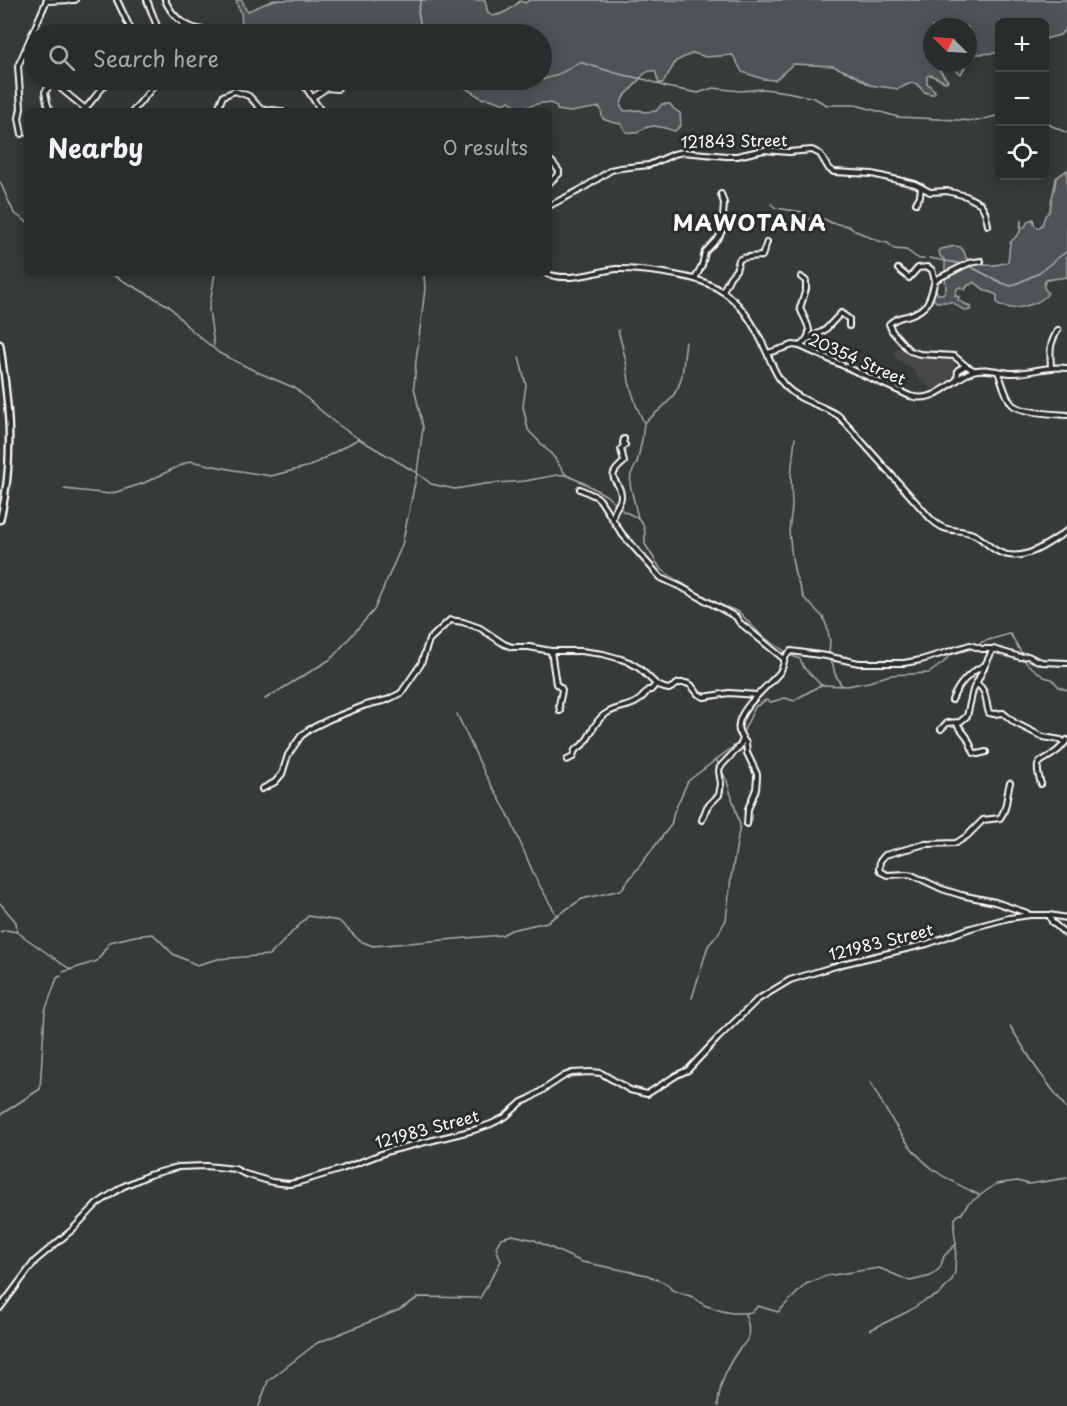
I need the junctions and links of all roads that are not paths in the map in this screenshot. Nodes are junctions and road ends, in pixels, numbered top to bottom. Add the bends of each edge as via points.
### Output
1 (75, 0) edge
2 (117, 0) edge
3 (147, 0) edge
4 (165, 0) edge
5 (47, 1) edge
6 (37, 24) edge
7 (128, 24) edge
8 (156, 24) edge
9 (184, 24) edge
10 (24, 53) edge
11 (46, 90) edge
12 (62, 90) edge
13 (102, 90) edge
14 (151, 90) edge
15 (235, 90) edge
16 (235, 90) edge
17 (307, 90) edge
18 (324, 90) edge
19 (313, 98) junction
20 (50, 108) edge
21 (85, 108) edge
22 (88, 108) edge
23 (136, 108) edge
24 (218, 108) edge
25 (260, 108) edge
26 (319, 108) edge
27 (21, 134) dead end
28 (552, 162) dead end
29 (552, 180) edge
30 (921, 186) junction
31 (721, 194) dead end
32 (916, 203) dead end
33 (552, 204) edge
34 (988, 225) dead end
35 (767, 242) dead end
36 (981, 261) dead end
37 (898, 269) dead end
38 (552, 276) edge
39 (801, 277) dead end
40 (695, 279) junction
41 (935, 280) junction
42 (723, 291) junction
43 (849, 326) dead end
44 (1058, 330) dead end
45 (806, 341) junction
46 (0, 344) edge
47 (800, 346) junction
48 (768, 353) junction
49 (966, 366) junction
50 (1051, 368) junction
51 (1066, 368) edge
52 (975, 370) junction
53 (998, 371) junction
54 (957, 380) junction
55 (1067, 415) edge
56 (624, 439) dead end
57 (580, 489) dead end
58 (0, 520) edge
59 (613, 520) junction
60 (1067, 531) edge
61 (993, 649) junction
62 (551, 651) junction
63 (787, 655) junction
64 (1067, 663) edge
65 (984, 665) junction
66 (976, 683) junction
67 (656, 684) junction
68 (757, 695) junction
69 (952, 700) dead end
70 (560, 711) dead end
71 (956, 723) junction
72 (940, 729) dead end
73 (741, 736) junction
74 (1066, 742) edge
75 (986, 752) dead end
76 (567, 760) dead end
77 (1010, 783) dead end
78 (1041, 784) dead end
79 (262, 789) dead end
80 (702, 820) dead end
81 (747, 824) dead end
82 (1030, 915) junction
83 (1049, 915) junction
84 (1067, 918) edge
85 (1067, 935) edge
86 (0, 1308) edge

1 - 5 street
2 - 7 street
3 - 8 street
4 - 9 street
5 - 6 street
10 - 27 street via 18,66
11 - 20 street
12 - 21 street
13 - 22 street
14 - 23 street
15 - 25 street via 249,96
16 - 24 street via 223,96
17 - 19 street
18 - 19 street
19 - 26 street
28 - 29 street via 559,174
30 - 32 street
30 - 33 street, 121843 Street via 872,174 833,172 820,154 812,150 737,156 686,152 649,165 611,170
30 - 34 street via 930,192 954,192 978,202
31 - 40 street via 722,231 705,252
35 - 42 street via 762,256 739,260
36 - 41 street
37 - 41 street via 909,278 918,268 928,267
38 - 40 street via 631,269
39 - 45 street via 807,286 800,308 809,329
40 - 42 street
41 - 49 street via 931,298 924,306 894,319 889,326 910,351 954,356
42 - 48 street via 749,317
43 - 45 street via 849,319 841,313 825,330
44 - 50 street via 1050,345
45 - 47 street
46 - 58 main road via 10,431 8,477
47 - 48 street, 20354 Street
47 - 54 street, 20354 Street via 916,398 937,394
48 - 60 street via 787,388 840,416 941,527 971,533 997,551 1015,556 1032,552
49 - 52 street
49 - 54 street via 958,370
50 - 51 street
50 - 53 street via 1022,373
52 - 53 street
52 - 54 street, 20354 Street
53 - 55 street via 1014,406
56 - 59 street via 624,462 613,475 621,498
57 - 59 street via 597,497
59 - 63 street via 661,578 736,617
61 - 63 street via 970,645 910,663 860,663 802,652
61 - 64 street via 1042,662
61 - 65 street
62 - 67 street via 581,651 621,659 639,668
62 - 70 street via 556,684 562,690
62 - 79 street via 508,646 480,628 450,620 429,640 421,664 401,693 310,729 288,755 282,774
63 - 68 street via 781,670
65 - 66 street
65 - 69 street via 963,681
66 - 71 street via 967,716
66 - 74 street via 986,695 990,713 1003,713 1043,738
67 - 68 street via 669,689 689,684 706,698 729,693
67 - 76 street via 638,702 604,715
68 - 73 street via 743,713
71 - 72 street via 947,723
71 - 75 street via 974,753
73 - 80 street via 740,746 720,767 719,795 707,807
73 - 81 street via 757,774
74 - 78 street via 1039,763
77 - 82 street via 1006,809 1000,818 982,819 955,844 925,844 885,855 879,869 887,876 912,875 942,889
82 - 83 street, 121983 Street
82 - 86 street, 121983 Street via 790,980 757,1000 688,1070 647,1094 630,1090 601,1073 572,1073 491,1124 389,1151 299,1182 281,1183 235,1169 206,1166 178,1167 149,1175 97,1204 35,1261
83 - 84 street, 121983 Street
83 - 85 street

